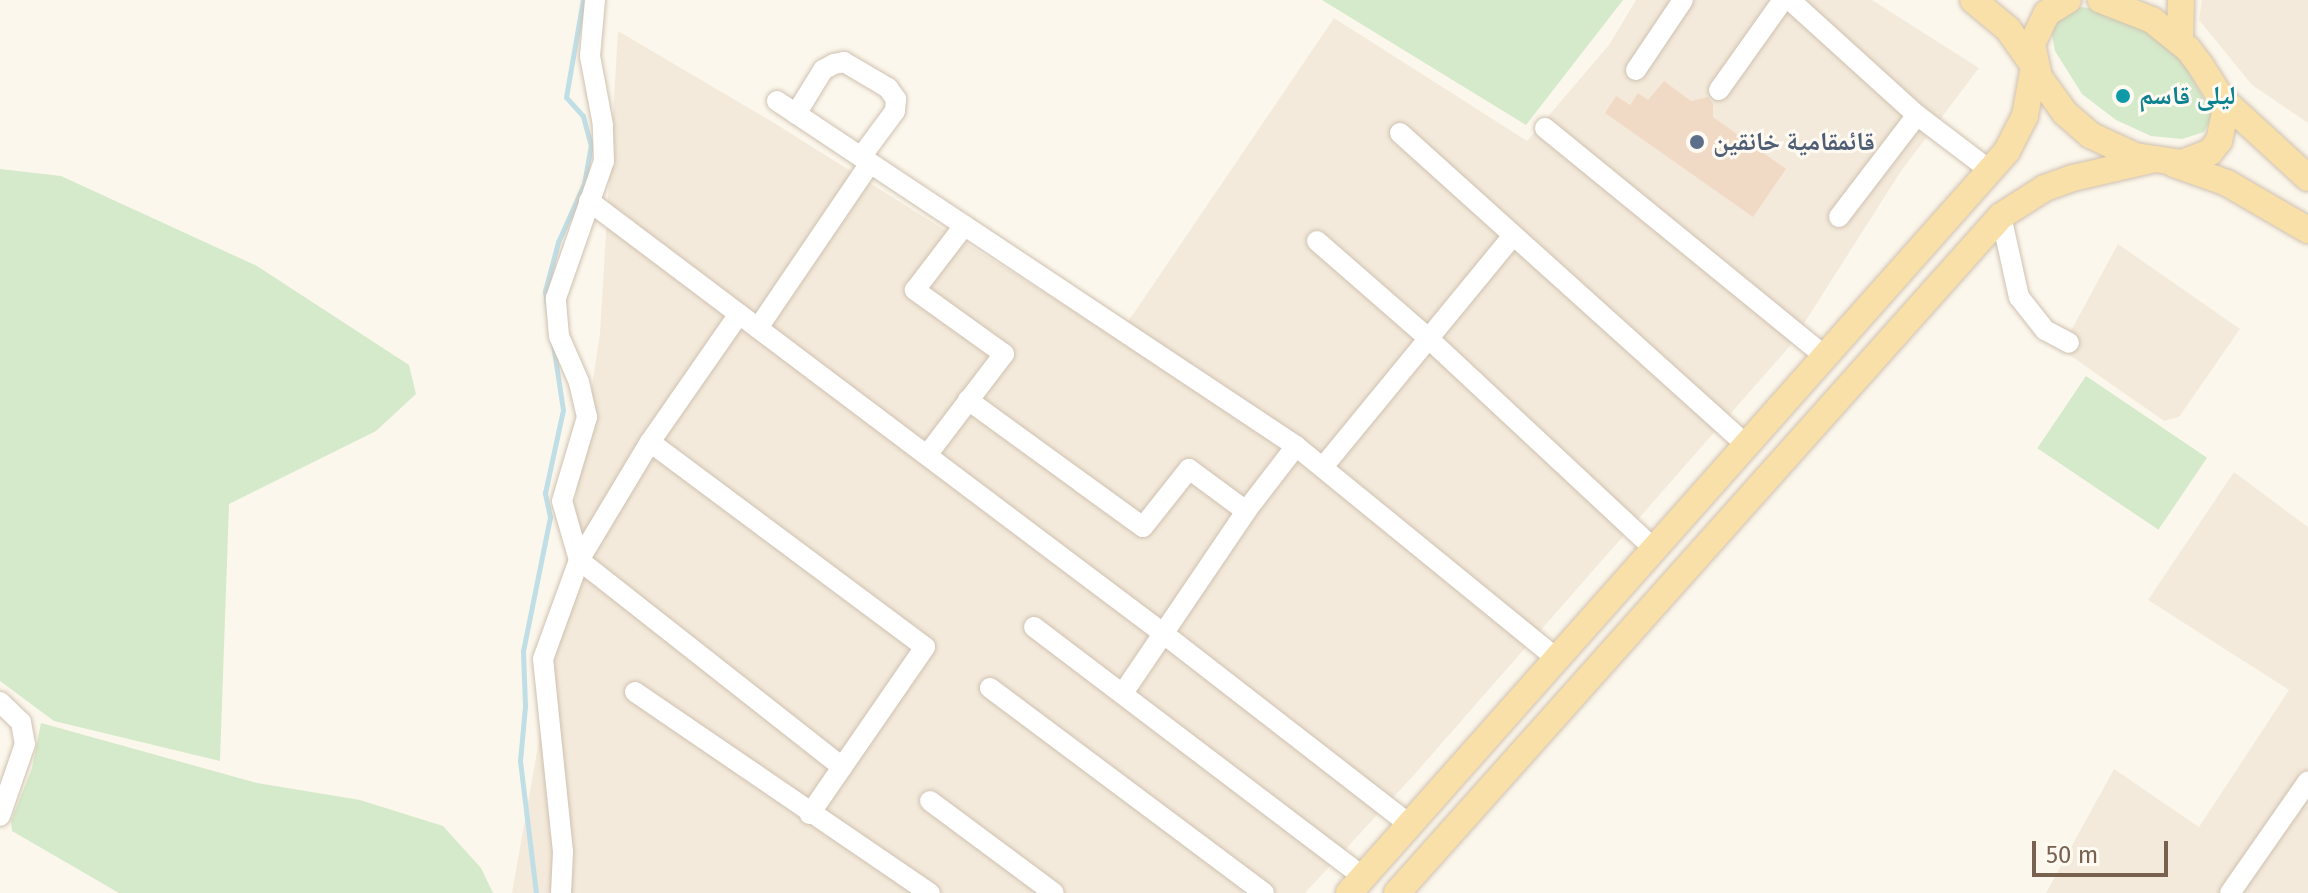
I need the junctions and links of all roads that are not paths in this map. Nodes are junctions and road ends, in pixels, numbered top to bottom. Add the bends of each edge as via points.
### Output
1 (595, 0) edge
2 (1683, 0) edge
3 (1783, 0) edge
4 (1790, 0) edge
5 (1973, 0) edge
6 (2066, 0) edge
7 (2101, 0) edge
8 (2181, 0) edge
9 (2180, 41) junction
10 (2034, 66) junction
11 (1636, 70) dead end
12 (1719, 90) dead end
13 (2221, 98) junction
14 (777, 101) dead end
15 (796, 114) junction
16 (1917, 115) junction
17 (1545, 128) dead end
18 (1400, 133) dead end
19 (865, 160) junction
20 (2159, 161) junction
21 (1992, 172) junction
22 (2308, 178) edge
23 (589, 201) junction
24 (2001, 216) junction
25 (1839, 217) dead end
26 (964, 226) junction
27 (2308, 230) edge
28 (1513, 236) junction
29 (1317, 241) dead end
30 (739, 314) junction
31 (758, 328) junction
32 (1428, 338) junction
33 (2069, 343) dead end
34 (1826, 357) junction
35 (968, 400) junction
36 (1752, 439) junction
37 (650, 442) junction
38 (1296, 446) junction
39 (927, 455) junction
40 (1785, 457) junction
41 (1323, 467) junction
42 (1246, 511) junction
43 (1654, 549) junction
44 (579, 560) junction
45 (1034, 627) dead end
46 (1164, 634) junction
47 (1556, 658) junction
48 (990, 688) dead end
49 (635, 692) dead end
50 (1123, 693) junction
51 (0, 702) edge
52 (842, 767) junction
53 (2308, 781) edge
54 (930, 801) dead end
55 (810, 814) junction
56 (0, 816) edge
57 (1409, 824) junction
58 (1356, 885) edge
59 (561, 893) edge
60 (930, 893) edge
61 (1054, 893) edge
62 (1264, 893) edge
63 (1397, 893) edge
64 (2230, 893) edge

1 - 23 street via 590,56 604,161
2 - 11 street
3 - 12 street
4 - 16 street
5 - 10 main road via 2008,29
6 - 10 main road via 2039,22 2032,44
7 - 9 main road via 2152,20
8 - 9 main road
9 - 13 main road
10 - 20 main road via 2057,104 2090,135 2119,151
10 - 21 main road via 2025,116
13 - 20 main road via 2225,127 2210,152 2197,160
13 - 22 main road
14 - 15 street
15 - 19 street
15 - 19 street via 823,70 834,64 844,62 888,88 896,99 895,111
16 - 21 street
16 - 25 street
17 - 34 street
18 - 28 street
19 - 26 street
19 - 31 street
20 - 24 main road via 2073,178 2045,188
20 - 27 main road via 2227,183
21 - 34 main road
23 - 30 street
23 - 44 street via 556,298 559,336 587,417 562,501
24 - 33 street via 2019,297 2045,330
24 - 40 main road
26 - 35 street via 915,290 1004,354
26 - 38 street
28 - 32 street
28 - 36 street
29 - 32 street
30 - 31 street
30 - 37 street
31 - 39 street
32 - 41 street
32 - 43 street
34 - 36 main road
35 - 39 street
35 - 42 street via 1143,527 1189,469
36 - 40 main road
36 - 43 main road
37 - 44 street
37 - 52 street via 925,647
38 - 41 street
38 - 42 street
39 - 46 street
40 - 63 main road
41 - 47 street
42 - 46 street
43 - 47 main road
44 - 52 street
44 - 59 street via 543,659 563,852
45 - 50 street
46 - 50 street
46 - 57 street
47 - 57 main road
48 - 62 street
49 - 55 street
50 - 58 street
51 - 56 street via 21,722 25,744
52 - 55 street
53 - 64 street
54 - 61 street
55 - 60 street
57 - 58 main road

